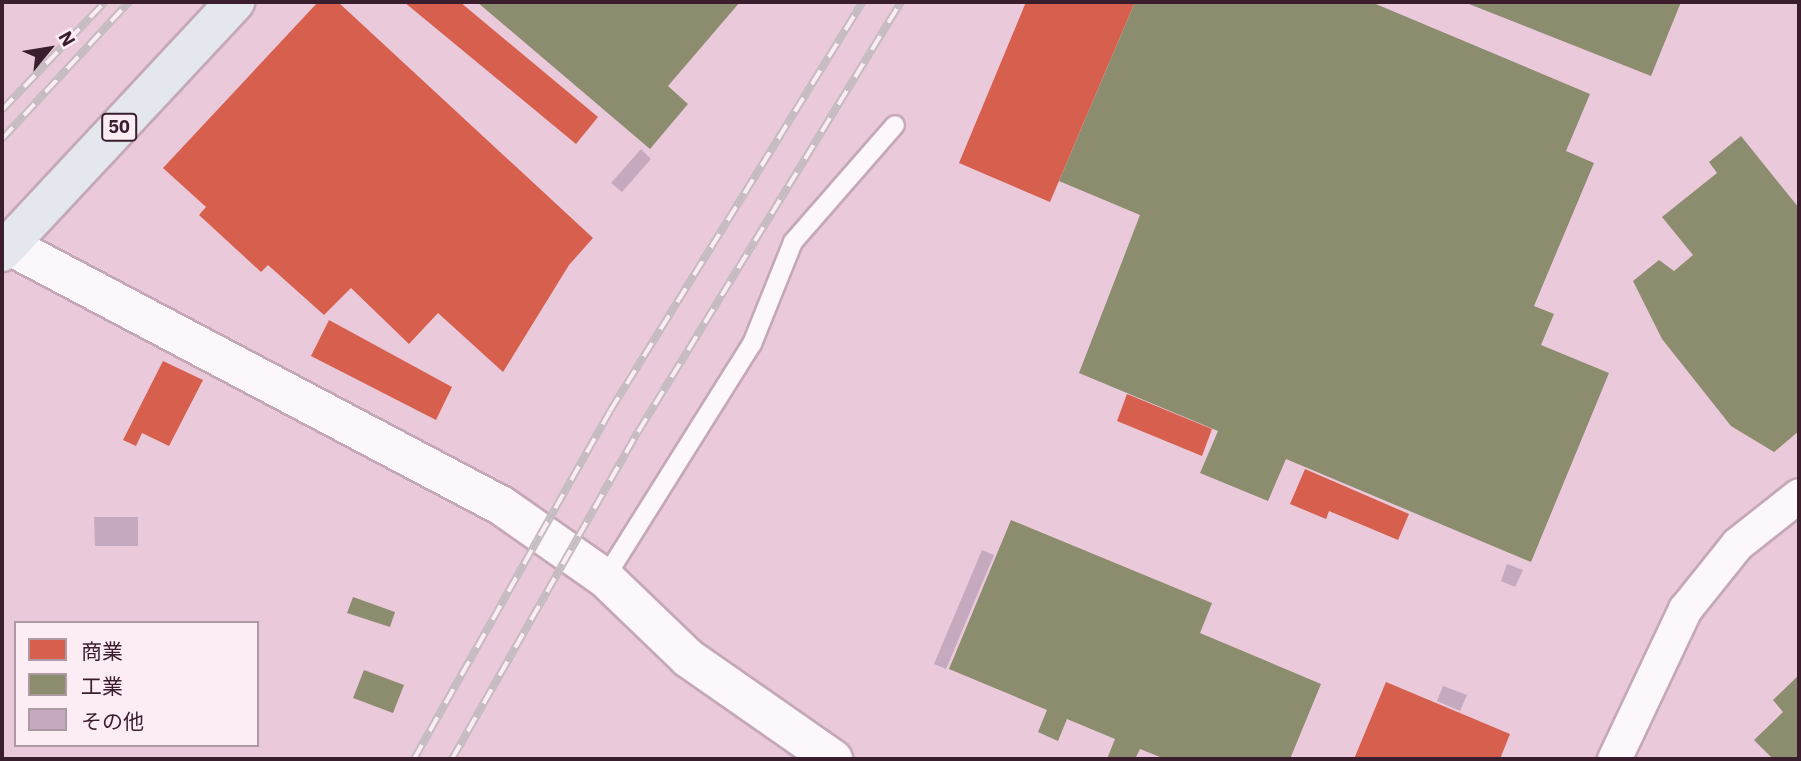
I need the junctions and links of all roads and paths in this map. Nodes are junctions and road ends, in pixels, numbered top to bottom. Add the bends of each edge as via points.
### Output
1 (236, 2) edge
2 (895, 125) dead end
3 (5, 248) edge
4 (1799, 495) edge
5 (605, 578) junction
6 (833, 759) edge
7 (1614, 759) edge

1 - 3 main road, 50
2 - 5 lane via 793,242 752,344
3 - 5 street via 502,506
4 - 7 street via 1737,544 1685,609
5 - 6 street via 688,658

